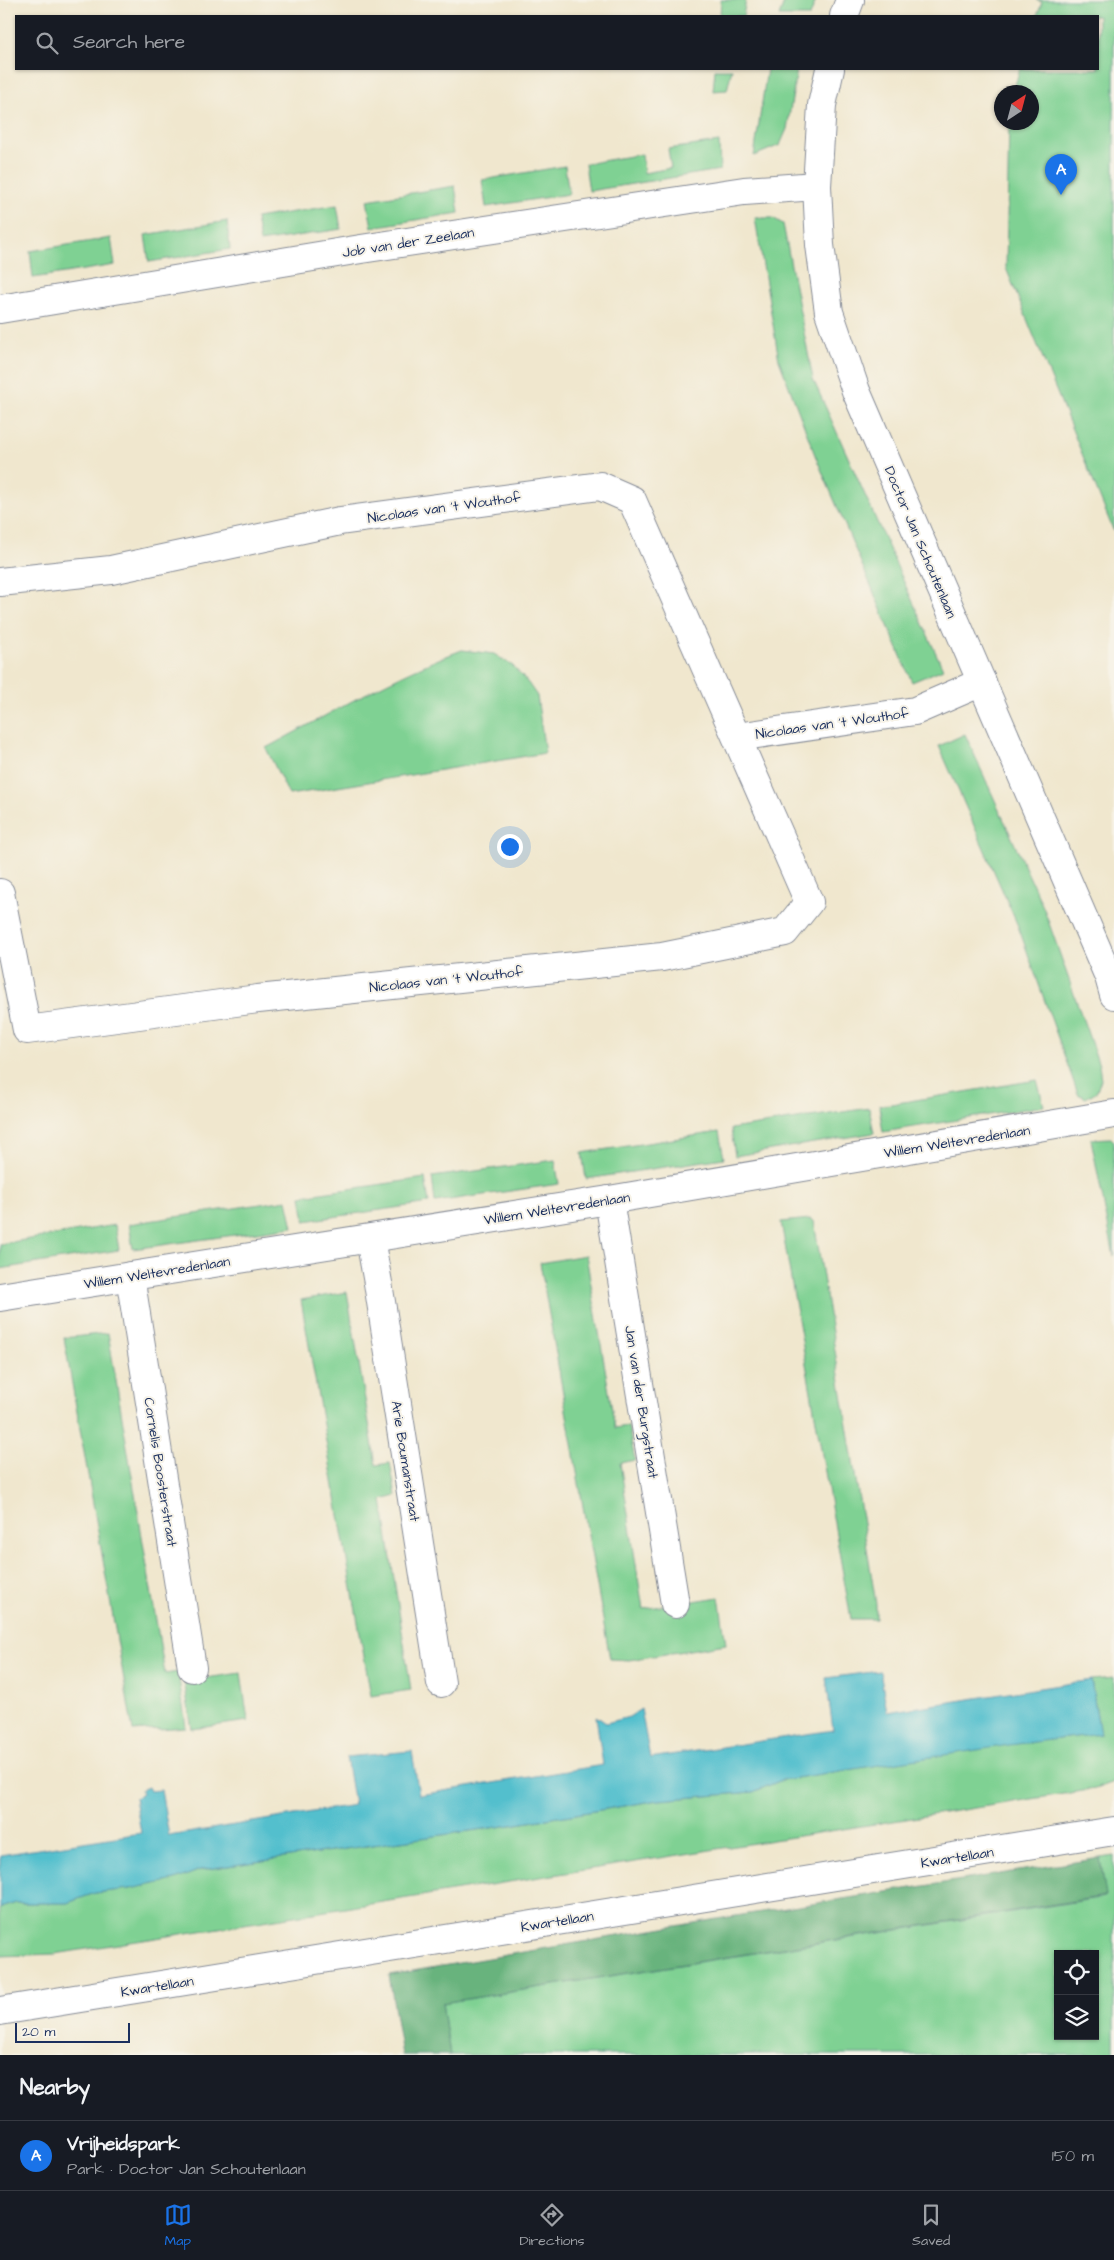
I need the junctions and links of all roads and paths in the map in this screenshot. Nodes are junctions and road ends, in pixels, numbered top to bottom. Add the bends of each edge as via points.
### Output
1 (850, 0) edge
2 (844, 15) edge
3 (830, 70) edge
4 (817, 186) junction
5 (0, 309) edge
6 (0, 582) edge
7 (982, 682) junction
8 (737, 737) junction
9 (0, 893) edge
10 (1114, 995) edge
11 (1114, 1114) edge
12 (609, 1200) junction
13 (370, 1239) junction
14 (130, 1276) junction
15 (0, 1297) edge
16 (675, 1604) dead end
17 (192, 1668) dead end
18 (441, 1683) dead end
19 (1114, 1831) edge
20 (0, 2011) edge

1 - 2 street
3 - 4 street, Doctor Jan Schoutenlaan via 822,105
4 - 5 street, Job van der Zeelaan via 744,191 360,249
4 - 7 street, Doctor Jan Schoutenlaan via 820,245 832,321 856,391
6 - 8 street, Nicolaas van 't Wouthof via 111,570 340,521 600,486 632,500
7 - 8 street, Nicolaas van 't Wouthof via 915,711
7 - 10 street, Doctor Jan Schoutenlaan
8 - 9 street, Nicolaas van 't Wouthof via 810,902 785,932 662,957 258,999 27,1030
11 - 12 street, Willem Weltevredenlaan
12 - 13 street, Willem Weltevredenlaan
12 - 16 street, Jan van der Burgstraat
13 - 14 street, Willem Weltevredenlaan
13 - 18 street, Arie Boumanstraat
14 - 15 street, Willem Weltevredenlaan
14 - 17 street, Cornelis Boosterstraat
19 - 20 street, Kwartellaan

